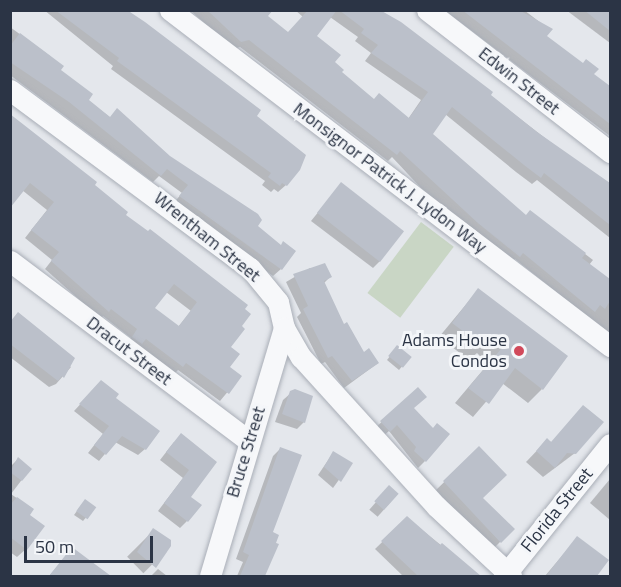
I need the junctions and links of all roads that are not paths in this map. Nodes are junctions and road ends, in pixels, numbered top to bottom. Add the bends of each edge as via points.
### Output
1 (170, 10) edge
2 (427, 10) edge
3 (10, 90) edge
4 (610, 152) edge
5 (10, 261) edge
6 (284, 328) junction
7 (610, 346) edge
8 (249, 441) junction
9 (610, 444) edge
10 (507, 575) edge
11 (210, 576) edge

1 - 7 street, Monsignor Patrick J. Lydon Way
2 - 4 street, Edwin Street
3 - 6 street, Wrentham Street via 80,138 250,268 278,302
5 - 8 street, Dracut Street
6 - 8 street, Bruce Street
6 - 10 street, Wrentham Street via 301,357 334,396 436,506
8 - 11 street, Bruce Street
9 - 10 street, Florida Street

